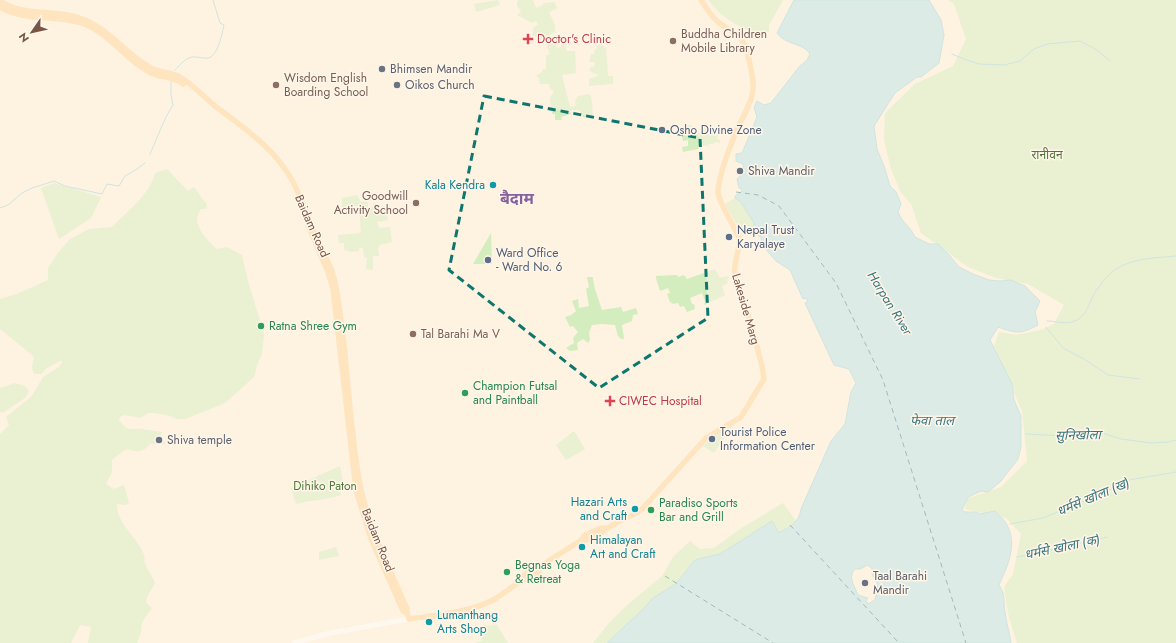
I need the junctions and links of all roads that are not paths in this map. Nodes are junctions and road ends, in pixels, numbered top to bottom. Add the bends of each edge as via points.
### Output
1 (701, 0) edge
2 (0, 1) edge
3 (0, 7) edge
4 (408, 616) junction
5 (294, 643) edge

1 - 4 main road, Lakeside Marg via 711,15 739,36 744,43 753,83 753,92 720,178 718,195 739,240 734,265 735,274 753,331 764,379 741,417 706,438 638,512 593,538 580,541 542,565 534,576 519,582 496,598 458,612
2 - 4 main road, Baidam Road via 20,10 77,17 98,27 152,69 181,78 248,130 275,157 293,181 336,284 364,504
3 - 4 main road, Baidam Road via 20,16 70,20 91,27 150,72 180,82 246,132 281,169 290,183 330,276 356,490 371,538
4 - 5 main road

